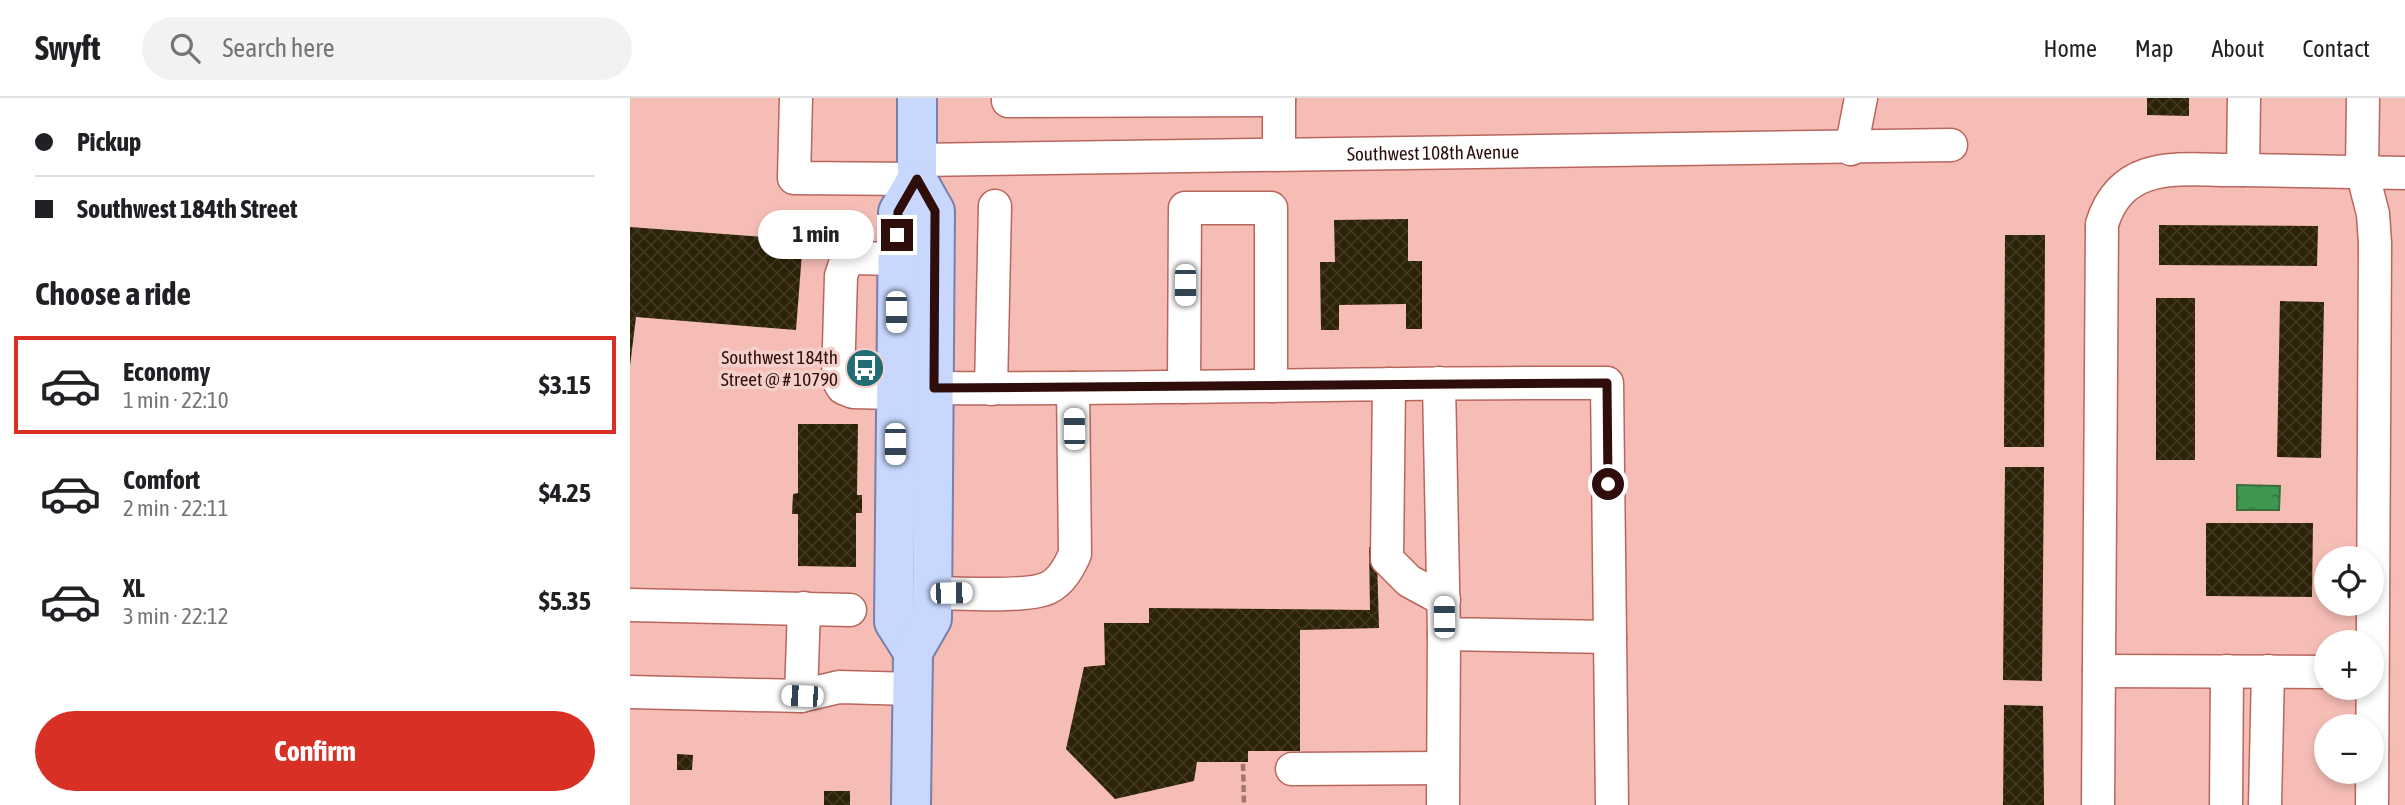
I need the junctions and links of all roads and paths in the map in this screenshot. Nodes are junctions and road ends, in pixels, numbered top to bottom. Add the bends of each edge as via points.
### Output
1 (796, 98) edge
2 (918, 98) edge
3 (1861, 98) edge
4 (2244, 98) edge
5 (2363, 98) edge
6 (1008, 99) edge
7 (1279, 99) edge
8 (1951, 145) dead end
9 (1851, 149) junction
10 (1279, 154) junction
11 (917, 169) junction
12 (2244, 170) junction
13 (2362, 172) junction
14 (2405, 173) edge
15 (995, 206) dead end
16 (897, 259) junction
17 (1439, 383) junction
18 (1389, 384) junction
19 (1184, 387) junction
20 (1271, 387) junction
21 (934, 388) junction
22 (1073, 388) junction
23 (991, 389) junction
24 (896, 393) junction
25 (932, 593) junction
26 (1444, 600) junction
27 (630, 605) edge
28 (804, 608) junction
29 (850, 610) dead end
30 (2372, 630) edge
31 (1444, 634) junction
32 (1610, 637) junction
33 (913, 671) junction
34 (2099, 671) junction
35 (2227, 671) junction
36 (2268, 671) junction
37 (2314, 671) edge
38 (630, 692) edge
39 (802, 696) junction
40 (2372, 700) edge
41 (1242, 764) dead end
42 (1442, 768) junction
43 (1292, 769) dead end
44 (911, 805) edge
45 (1244, 805) edge
46 (1443, 805) edge
47 (1612, 805) edge
48 (2098, 805) edge
49 (2226, 805) edge
50 (2265, 805) edge
51 (2372, 805) edge

1 - 11 street, Southwest 108th Avenue via 794,178
2 - 11 main road
3 - 9 street
4 - 12 street
5 - 13 street
6 - 7 street
7 - 10 street
8 - 9 street, Southwest 108th Avenue
9 - 10 street, Southwest 108th Avenue
10 - 11 street, Southwest 108th Avenue
11 - 16 main road via 898,212
11 - 21 main road via 935,211
12 - 13 street
12 - 34 street via 2151,172 2119,191 2105,214 2101,244
13 - 14 street
13 - 30 street via 2375,243
15 - 23 street
16 - 24 main road
16 - 24 street via 853,258 845,264 838,380 853,392
17 - 18 street
17 - 26 street
17 - 32 street via 1607,383
18 - 20 street
18 - 26 street via 1387,559 1409,581
19 - 20 street
19 - 20 street via 1185,208 1271,208
19 - 22 street
21 - 23 street
21 - 25 main road
22 - 23 street
22 - 25 street via 1075,554 1065,574 1048,588 1025,592
24 - 33 main road via 894,622
25 - 33 main road via 932,619
26 - 31 street
27 - 28 street
28 - 29 street
28 - 39 street
31 - 32 street
31 - 42 street
32 - 47 street
33 - 39 street
33 - 44 main road
34 - 35 street
34 - 48 street
35 - 36 street
35 - 49 street
36 - 37 street
36 - 50 street
38 - 39 street
40 - 51 street
41 - 45 path
42 - 43 street
42 - 46 street

